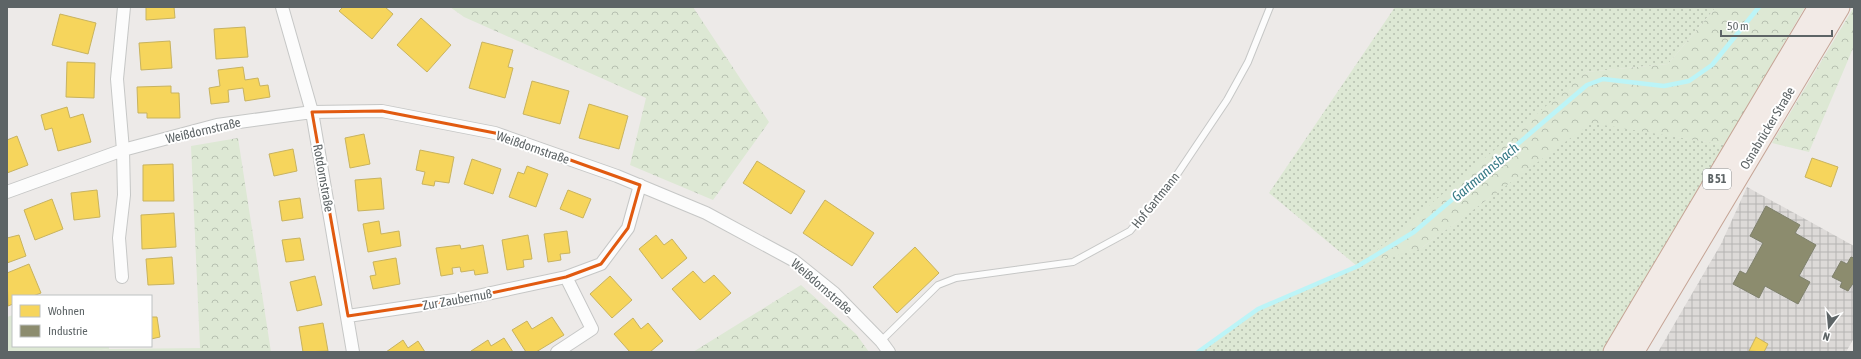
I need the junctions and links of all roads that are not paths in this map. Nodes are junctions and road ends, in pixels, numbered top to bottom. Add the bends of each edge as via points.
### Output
1 (124, 7) edge
2 (282, 7) edge
3 (1270, 7) edge
4 (1820, 7) edge
5 (1840, 7) edge
6 (312, 112) junction
7 (123, 150) junction
8 (640, 185) junction
9 (7, 192) edge
10 (122, 277) dead end
11 (566, 277) junction
12 (348, 316) junction
13 (882, 341) junction
14 (353, 352) edge
15 (557, 352) edge
16 (889, 352) edge
17 (1614, 352) edge
18 (1635, 352) edge

1 - 7 street via 116,79
2 - 6 street, Rotdornstraße
3 - 13 lane, Hof Gartmann via 1248,62 1227,100 1176,176 1130,231 1073,262 956,278 938,285
4 - 17 highway, Osnabrücker Straße / B 51
5 - 18 highway, Osnabrücker Straße / B 51
6 - 7 street, Weißdornstraße via 217,125
6 - 8 street, Weißdornstraße via 382,111 495,133
6 - 12 street, Rotdornstraße
7 - 9 street, Weißdornstraße
7 - 10 street via 124,195 119,238
8 - 11 street, Zur Zaubernuß via 628,228 602,264
8 - 13 street, Weißdornstraße via 706,213 793,260 834,293
11 - 12 street, Zur Zaubernuß via 468,298
11 - 15 street via 592,329
12 - 14 street, Rotdornstraße
13 - 16 street, Weißdornstraße

